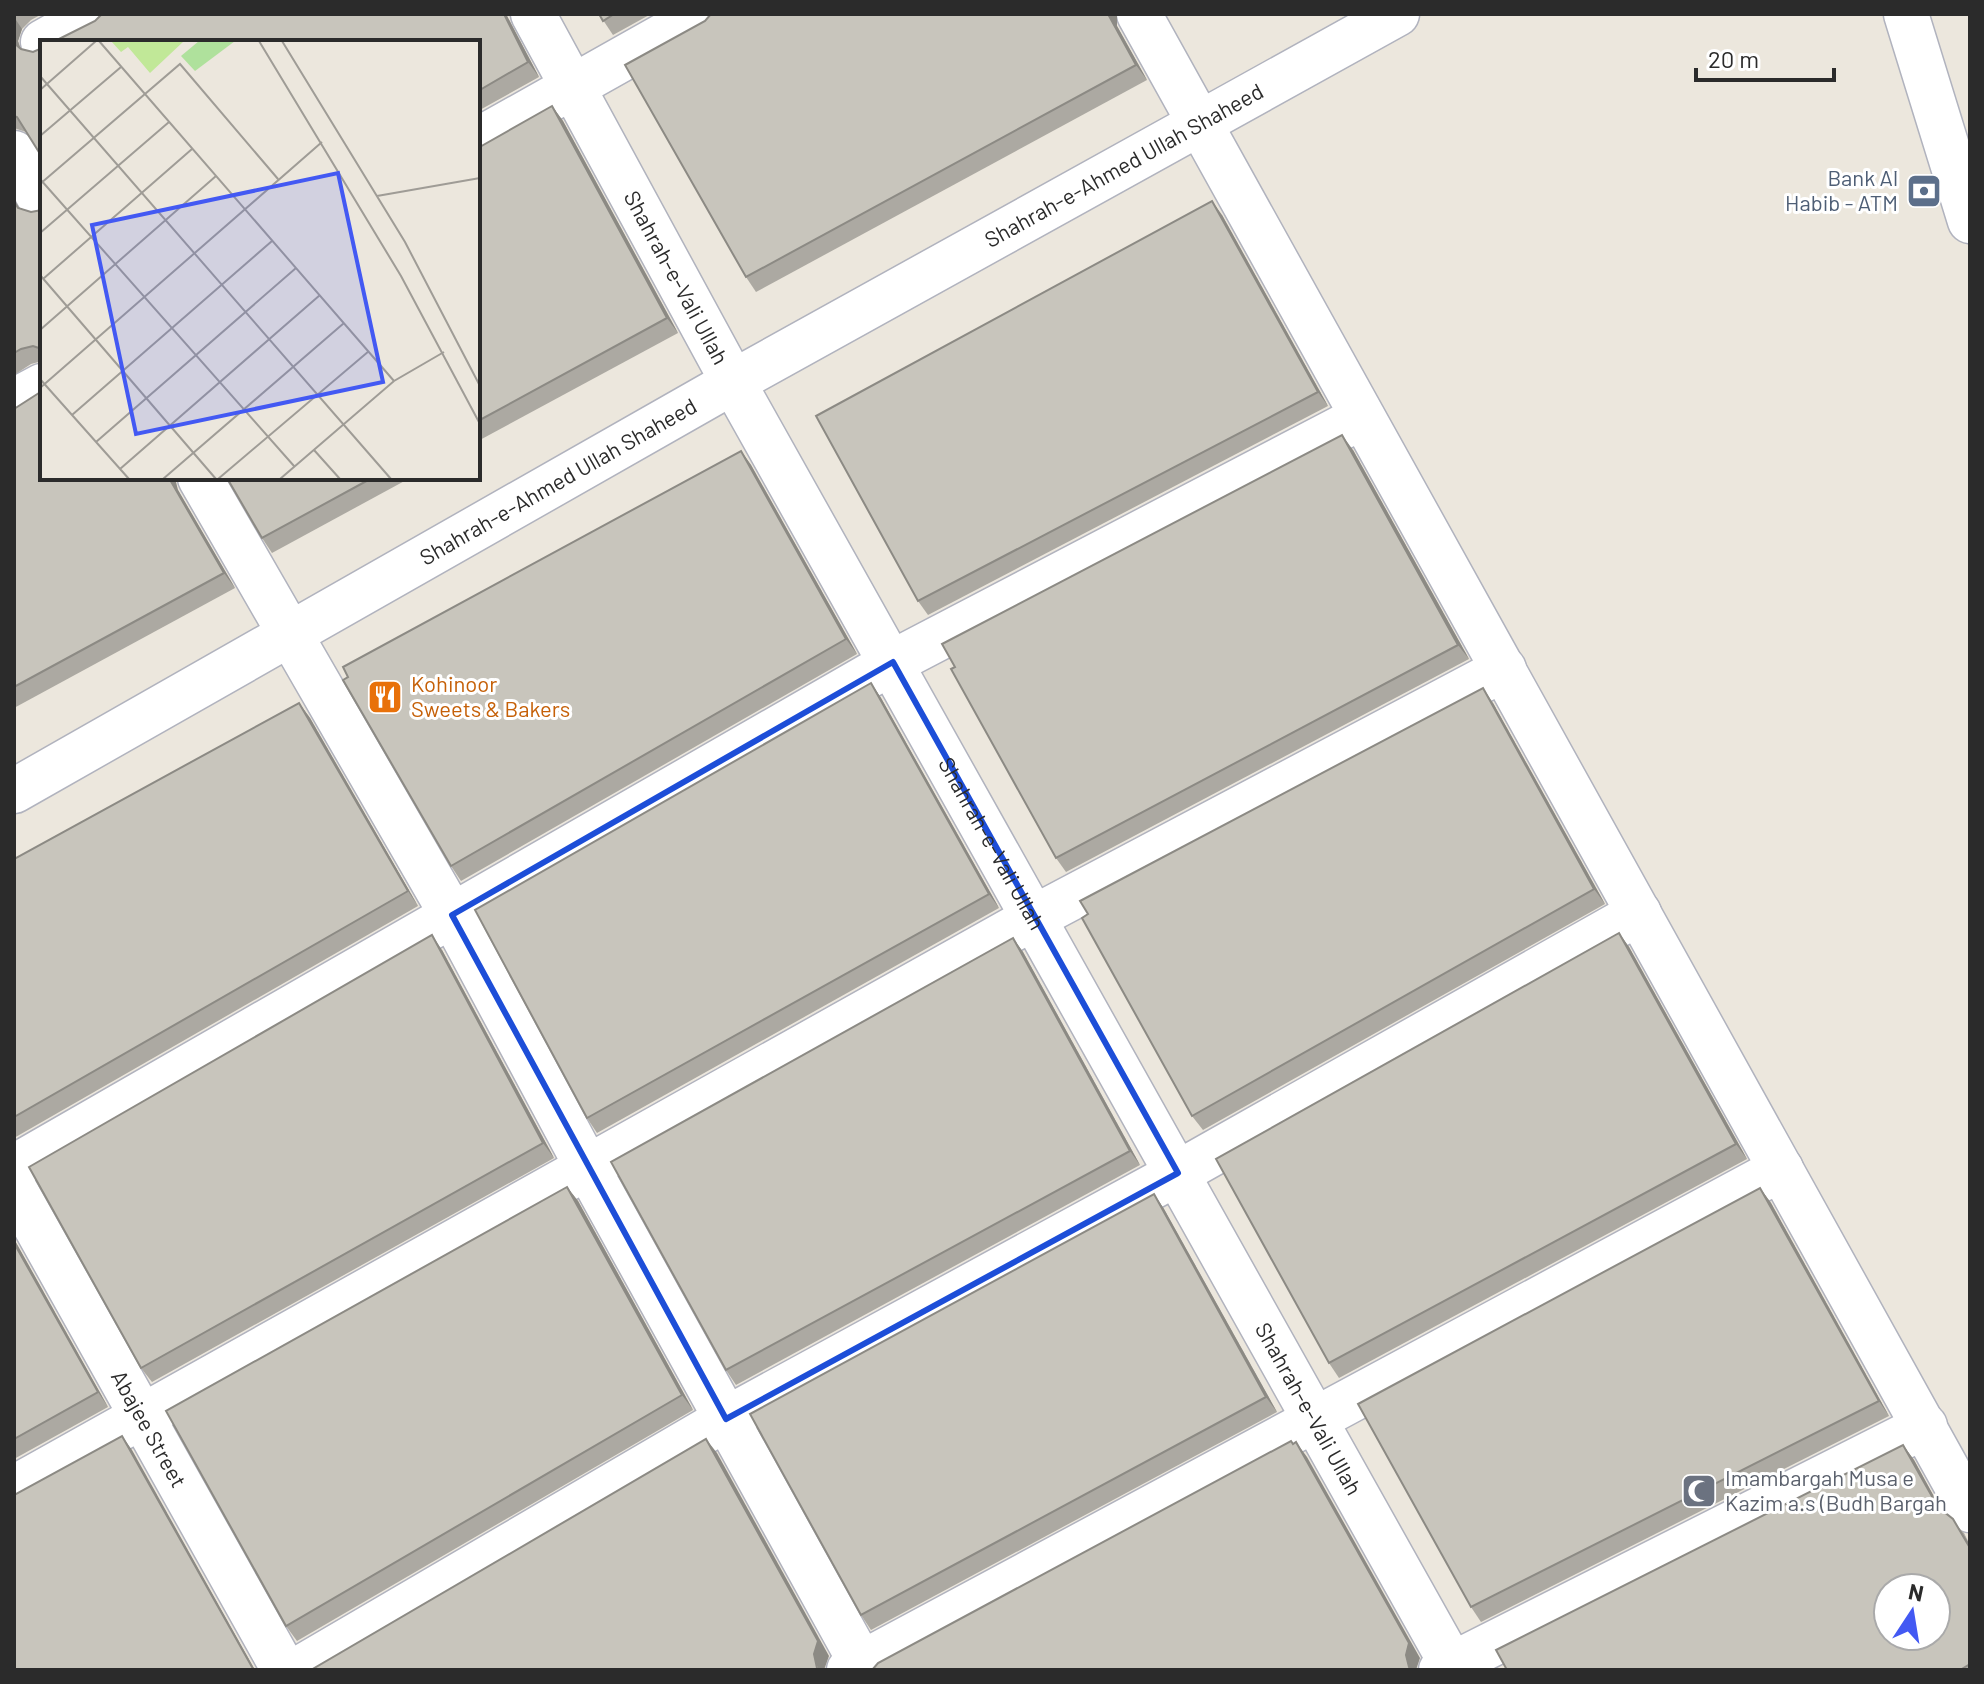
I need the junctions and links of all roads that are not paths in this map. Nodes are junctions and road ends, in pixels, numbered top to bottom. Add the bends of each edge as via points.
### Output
1 (93, 14) edge
2 (533, 14) edge
3 (702, 14) edge
4 (1139, 14) edge
5 (1397, 14) edge
6 (1906, 14) edge
7 (46, 40) edge
8 (40, 43) edge
9 (14, 58) edge
10 (573, 86) junction
11 (1199, 123) junction
12 (480, 139) edge
13 (14, 153) edge
14 (40, 198) edge
15 (1970, 221) edge
16 (733, 382) junction
17 (40, 387) edge
18 (14, 401) edge
19 (1362, 417) junction
20 (201, 480) edge
21 (288, 632) junction
22 (893, 662) junction
23 (1504, 669) junction
24 (14, 791) edge
25 (1639, 913) junction
26 (452, 915) junction
27 (1035, 917) junction
28 (586, 1165) junction
29 (14, 1167) edge
30 (1781, 1169) junction
31 (1178, 1173) junction
32 (14, 1188) edge
33 (142, 1417) junction
34 (726, 1419) junction
35 (1315, 1421) junction
36 (1925, 1426) junction
37 (14, 1488) edge
38 (1970, 1510) edge
39 (858, 1668) edge
40 (1449, 1668) edge
41 (284, 1670) edge
42 (297, 1670) edge

1 - 7 street
2 - 10 street, Shahrah-e-Vali Ullah
3 - 10 street
4 - 11 street
5 - 11 street, Shahrah-e-Ahmed Ullah Shaheed
6 - 15 street
8 - 9 street
10 - 12 street
10 - 16 street, Shahrah-e-Vali Ullah
11 - 16 street, Shahrah-e-Ahmed Ullah Shaheed
11 - 19 street
13 - 14 street
16 - 21 street, Shahrah-e-Ahmed Ullah Shaheed
16 - 22 street, Shahrah-e-Vali Ullah
17 - 18 street
19 - 22 street
19 - 23 street
20 - 21 street
21 - 24 street, Shahrah-e-Ahmed Ullah Shaheed
21 - 26 street
22 - 26 street
22 - 27 street, Shahrah-e-Vali Ullah
23 - 25 street
23 - 27 street
25 - 30 street
25 - 31 street
26 - 28 street
26 - 29 street
27 - 28 street
27 - 31 street, Shahrah-e-Vali Ullah
28 - 33 street
28 - 34 street
30 - 35 street
30 - 36 street
31 - 34 street
31 - 35 street, Shahrah-e-Vali Ullah
32 - 33 street, Abajee Street
33 - 37 street
33 - 41 street, Abajee Street
34 - 39 street
34 - 42 street
35 - 39 street
35 - 40 street, Shahrah-e-Vali Ullah
36 - 38 street
36 - 40 street

